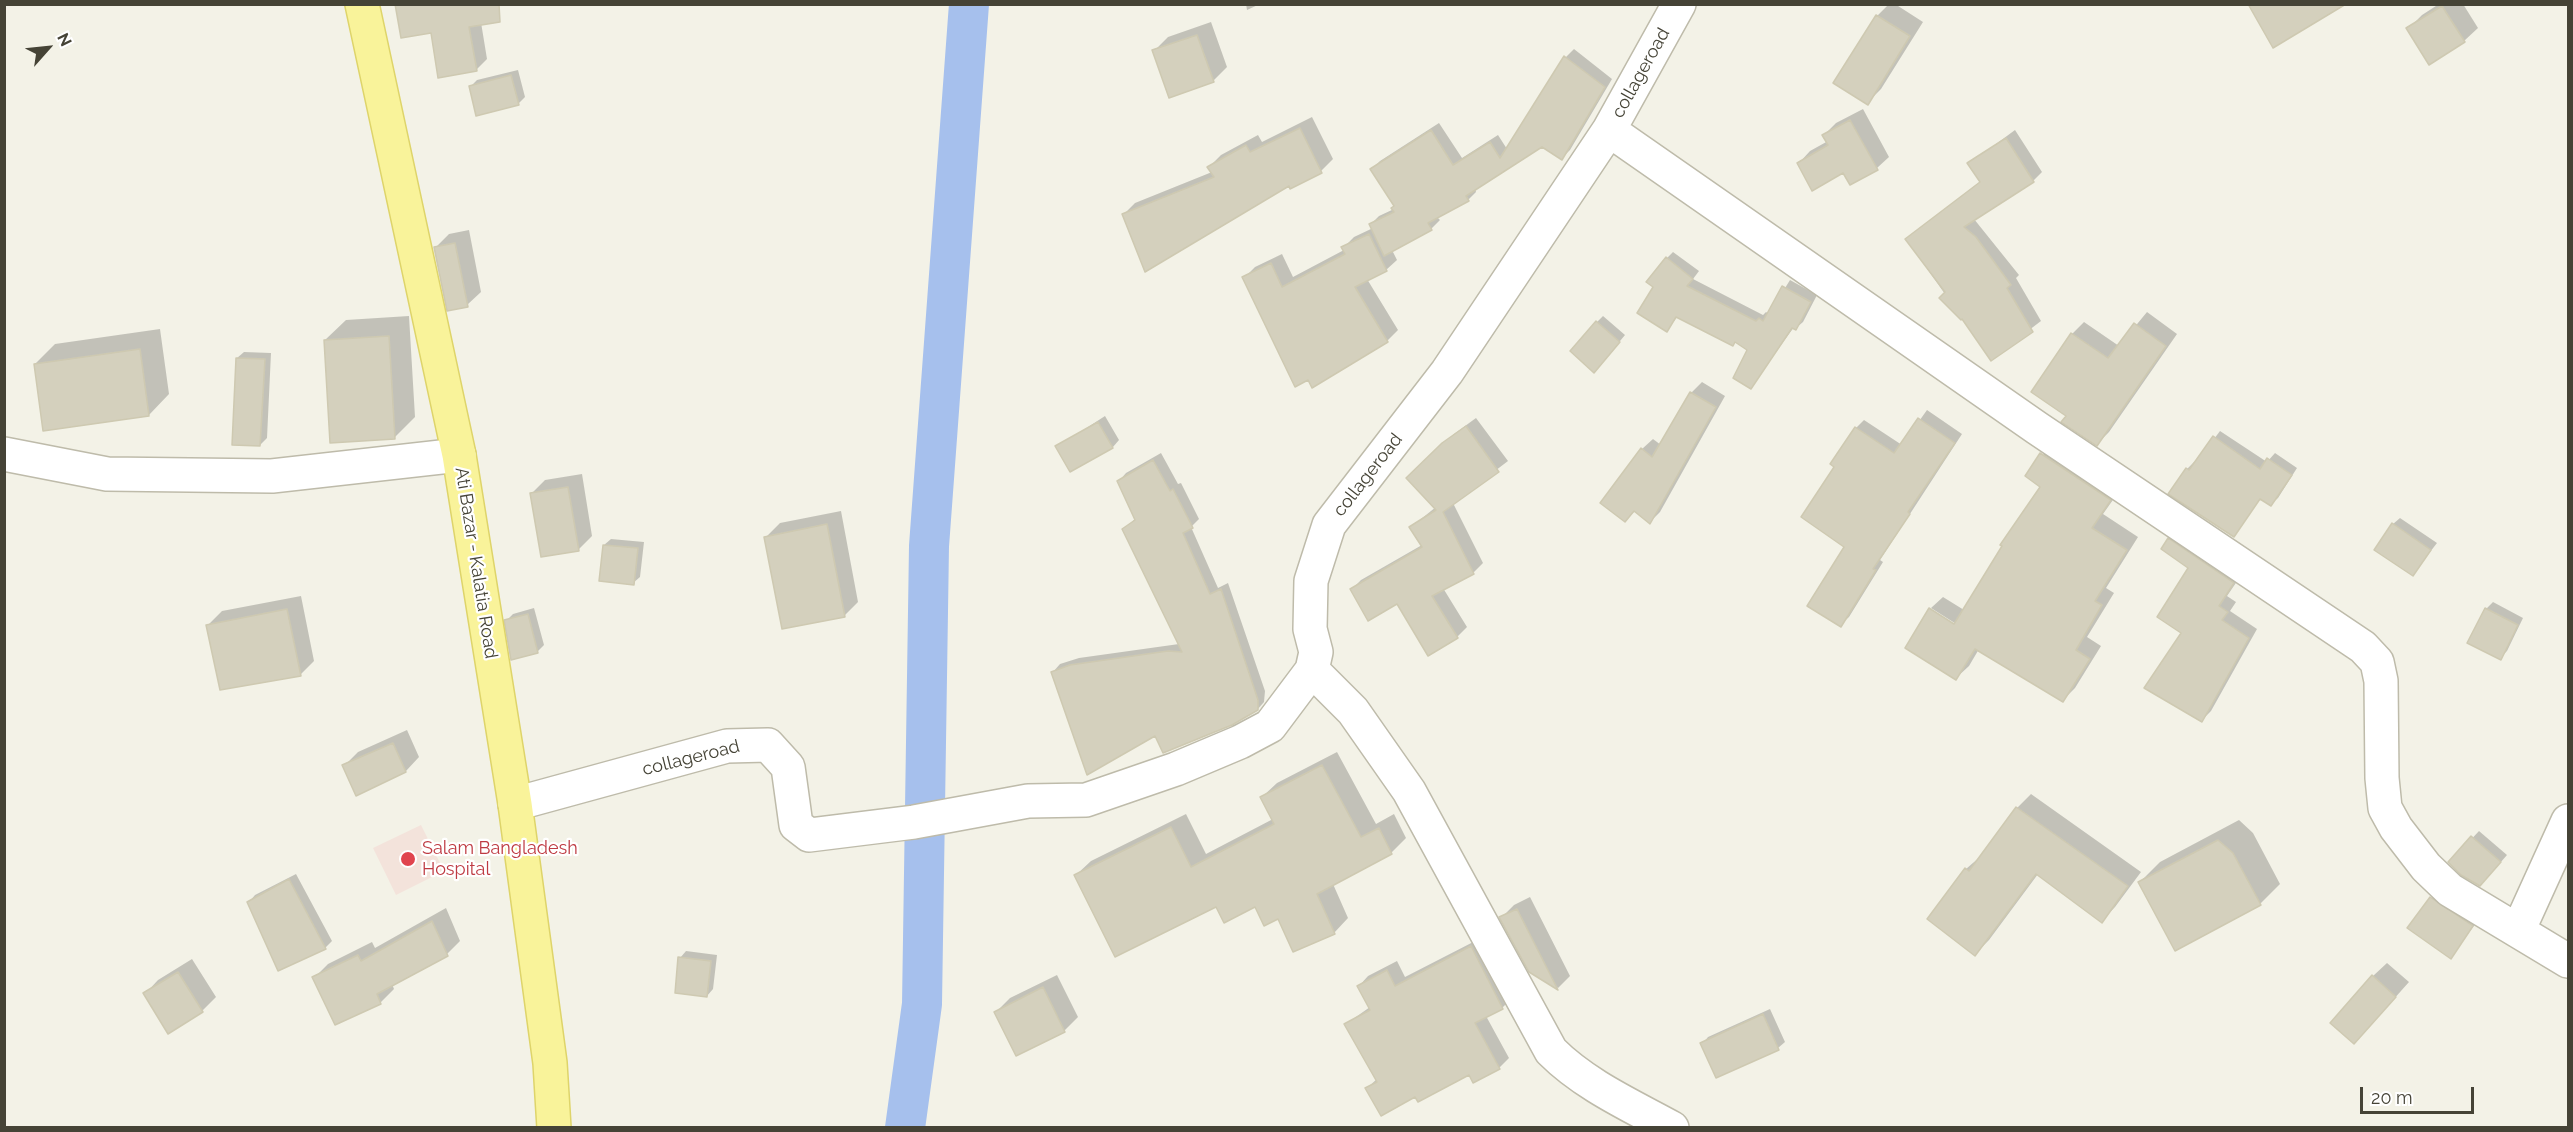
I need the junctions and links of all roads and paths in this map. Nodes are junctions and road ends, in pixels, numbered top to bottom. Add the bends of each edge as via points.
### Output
1 (362, 4) edge
2 (1679, 4) edge
3 (1609, 130) junction
4 (4, 454) edge
5 (459, 454) junction
6 (1312, 670) junction
7 (515, 804) junction
8 (2568, 821) edge
9 (2518, 931) junction
10 (2568, 961) edge
11 (554, 1128) edge
12 (1672, 1128) edge

1 - 5 main road, Ati Bazar - Kalatia Road
2 - 3 street, collageroad
3 - 6 street, collageroad via 1447,372 1329,525 1311,581 1310,629 1316,652
3 - 9 street via 2037,428 2364,647 2377,662 2381,681 2385,808 2426,867 2450,890
4 - 5 street via 107,474 272,476
5 - 7 main road, Ati Bazar - Kalatia Road
6 - 7 street, collageroad via 1270,726 1152,778 1086,800 1029,801 914,822 809,835 796,825 788,767 768,745 751,744 728,746
6 - 12 street via 1353,711 1409,791 1551,1051 1566,1066 1611,1095
7 - 11 main road, Ati Bazar - Kalatia Road via 550,1063
8 - 9 street
9 - 10 street

